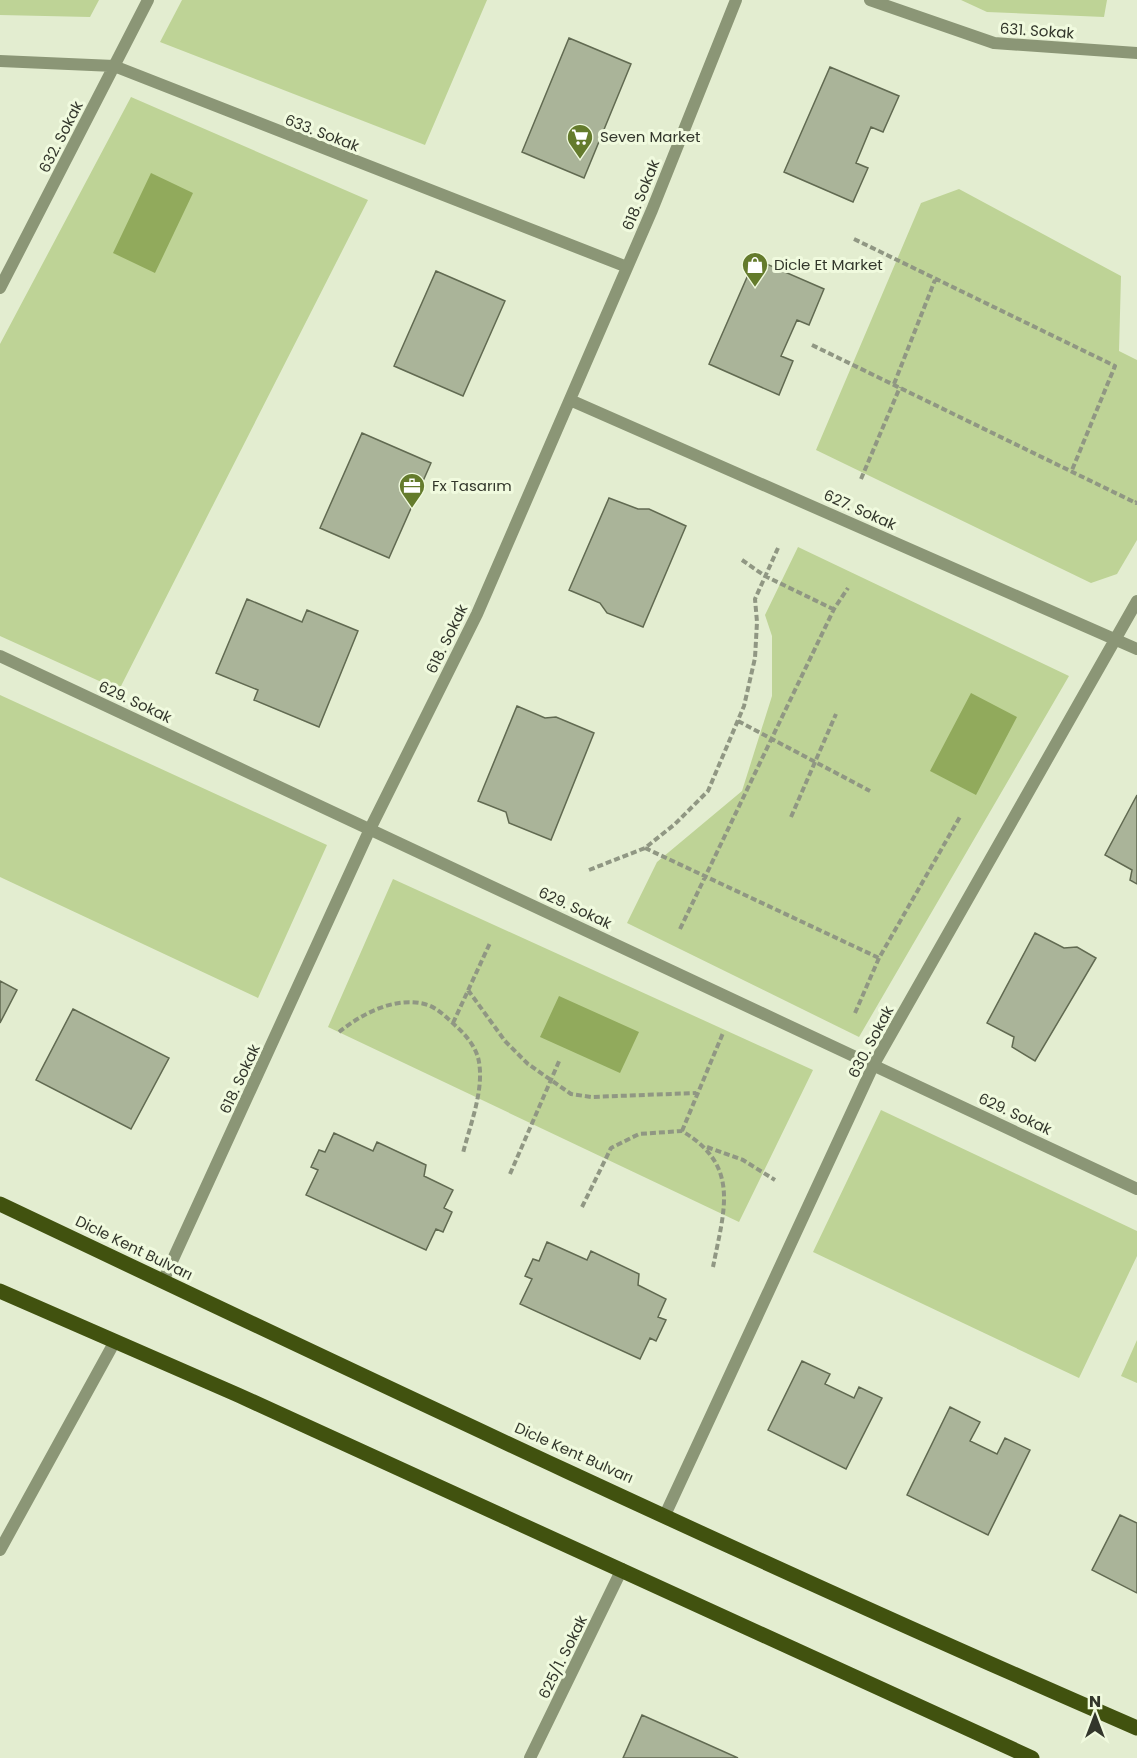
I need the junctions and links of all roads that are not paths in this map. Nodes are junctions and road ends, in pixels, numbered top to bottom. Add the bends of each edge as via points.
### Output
1 (148, 0) edge
2 (736, 0) edge
3 (870, 0) edge
4 (1137, 53) edge
5 (0, 61) edge
6 (114, 66) junction
7 (627, 267) junction
8 (0, 288) edge
9 (570, 400) junction
10 (1137, 601) edge
11 (1116, 639) junction
12 (1137, 649) edge
13 (0, 656) edge
14 (370, 829) junction
15 (874, 1064) junction
16 (1137, 1189) edge
17 (0, 1204) edge
18 (163, 1281) junction
19 (0, 1291) edge
20 (114, 1343) junction
21 (665, 1515) junction
22 (0, 1550) edge
23 (622, 1569) junction
24 (1137, 1728) edge
25 (530, 1758) edge
26 (1032, 1758) edge

1 - 6 street, 632. Sokak
2 - 7 street, 618. Sokak
3 - 4 street, 631. Sokak via 994,43
5 - 6 street, 633. Sokak
6 - 7 street, 633. Sokak
6 - 8 street, 632. Sokak
7 - 9 street, 618. Sokak
9 - 11 street, 627. Sokak
9 - 14 street, 618. Sokak via 477,614
10 - 11 street, 630. Sokak
11 - 12 street, 627. Sokak
11 - 15 street, 630. Sokak
13 - 14 street, 629. Sokak
14 - 15 street, 629. Sokak
14 - 18 street, 618. Sokak
15 - 16 street, 629. Sokak
15 - 21 street, 630. Sokak
17 - 18 main road, Dicle Kent Bulvarı
18 - 21 main road, Dicle Kent Bulvarı via 307,1352
19 - 20 main road
20 - 22 street
20 - 23 main road
21 - 24 main road, Dicle Kent Bulvarı via 898,1624
23 - 25 street, 625/1. Sokak
23 - 26 main road

